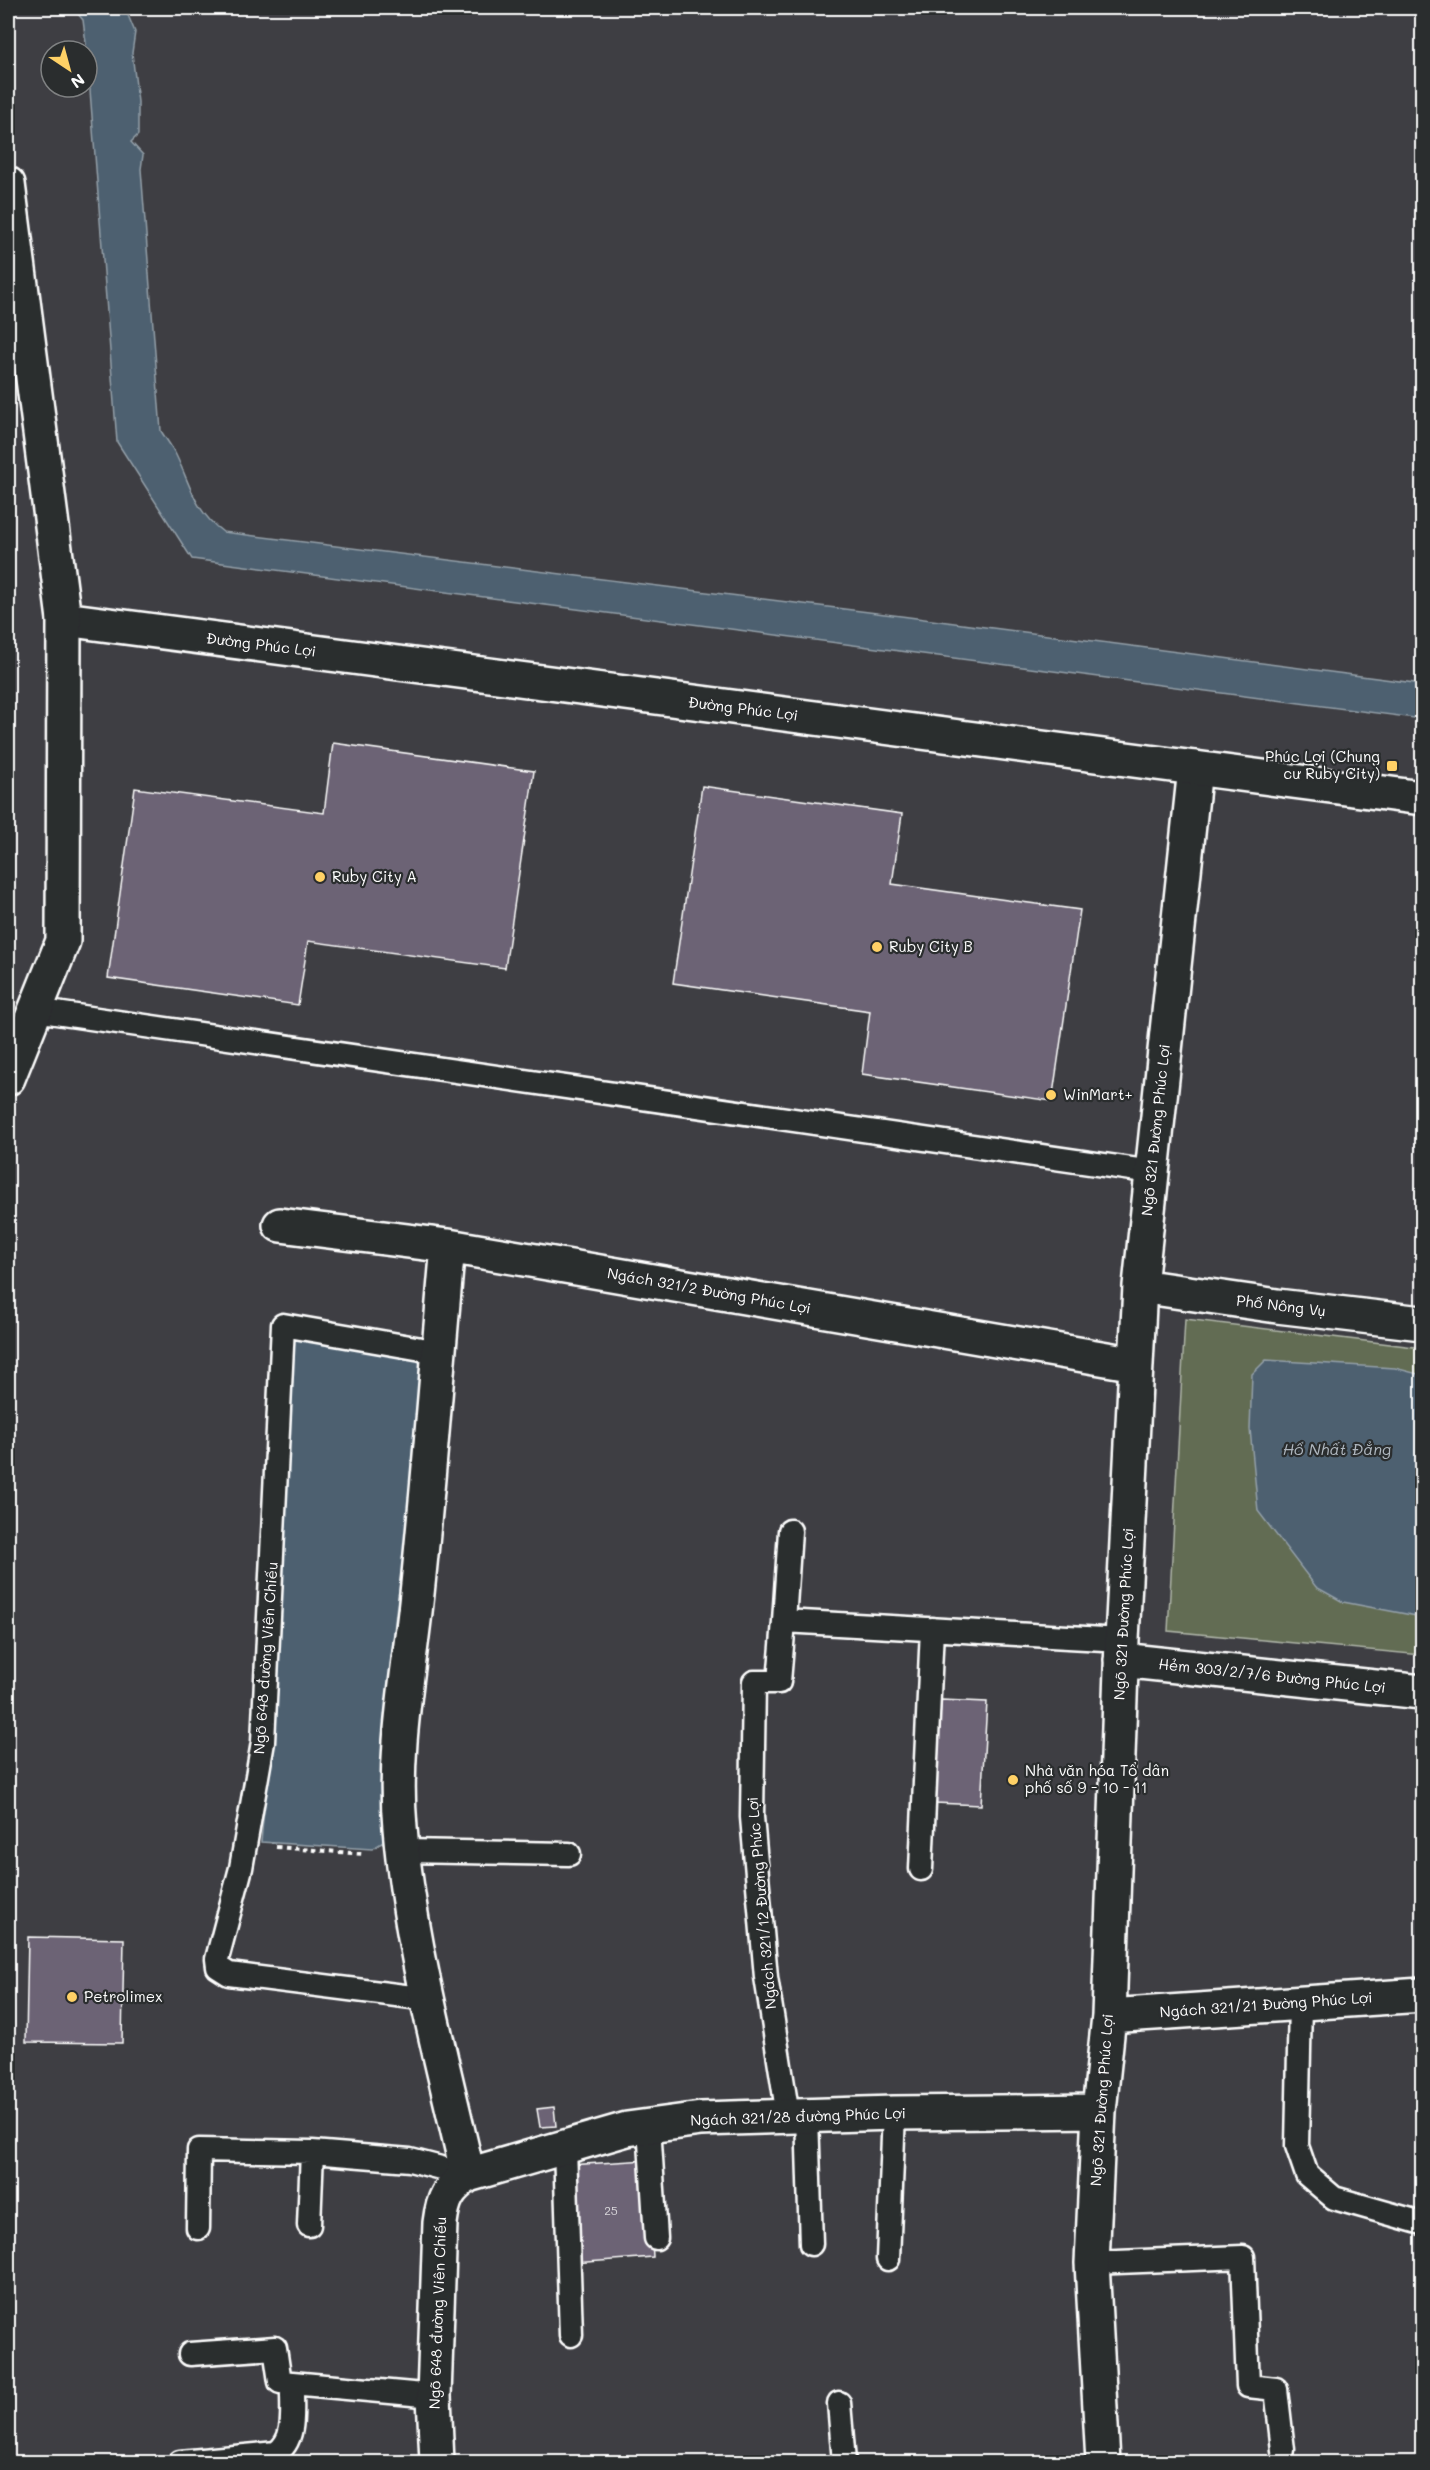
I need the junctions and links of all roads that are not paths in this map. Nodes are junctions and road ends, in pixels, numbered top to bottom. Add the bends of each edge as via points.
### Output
1 (8, 184) edge
2 (64, 619) junction
3 (1195, 768) junction
4 (1422, 798) edge
5 (35, 1010) junction
6 (8, 1078) edge
7 (1152, 1172) junction
8 (280, 1225) dead end
9 (448, 1246) junction
10 (1140, 1286) junction
11 (1422, 1323) edge
12 (439, 1352) junction
13 (1136, 1364) junction
14 (790, 1531) dead end
15 (784, 1621) junction
16 (932, 1629) junction
17 (1121, 1650) junction
18 (1422, 1692) edge
19 (404, 1854) junction
20 (569, 1854) dead end
21 (921, 1869) dead end
22 (1422, 1995) edge
23 (428, 1999) junction
24 (1300, 2003) junction
25 (1109, 2016) junction
26 (1099, 2110) junction
27 (894, 2113) junction
28 (798, 2116) junction
29 (649, 2127) junction
30 (565, 2147) junction
31 (312, 2152) junction
32 (468, 2175) junction
33 (1422, 2223) edge
34 (309, 2225) dead end
35 (198, 2228) dead end
36 (656, 2238) dead end
37 (811, 2244) dead end
38 (888, 2259) dead end
39 (1092, 2263) junction
40 (571, 2335) dead end
41 (190, 2354) dead end
42 (292, 2383) junction
43 (434, 2396) junction
44 (839, 2403) dead end
45 (1283, 2450) dead end
46 (180, 2463) edge
47 (437, 2463) edge
48 (844, 2463) edge
49 (1103, 2463) edge

1 - 2 street
2 - 3 street, Đường Phúc Lợi
2 - 5 street via 63,941
3 - 4 street, Đường Phúc Lợi
3 - 7 street, Ngõ 321 Đường Phúc Lợi
5 - 6 street
5 - 7 lane
7 - 10 street, Ngõ 321 Đường Phúc Lợi
8 - 9 street, Ngách 321/2 Đường Phúc Lợi
9 - 12 street
9 - 13 street, Ngách 321/2 Đường Phúc Lợi
10 - 11 street, Phố Nông Vụ
10 - 13 street, Ngõ 321 Đường Phúc Lợi
12 - 19 street via 400,1748 399,1827
12 - 23 lane, Ngõ 648 đường Viên Chiếu via 283,1325 265,1714 246,1845 217,1959 218,1967 229,1974
13 - 17 street, Ngõ 321 Đường Phúc Lợi
14 - 15 lane
15 - 16 lane
15 - 28 lane, Ngách 321/12 Đường Phúc Lợi via 779,1682 754,1682 752,1817 766,1977
16 - 17 lane
16 - 21 lane
17 - 18 street, Hẻm 303/2/7/6 Đường Phúc Lợi
17 - 25 street, Ngõ 321 Đường Phúc Lợi
19 - 20 lane
19 - 23 street
22 - 24 street, Ngách 321/21 Đường Phúc Lợi
23 - 32 street
24 - 25 street, Ngách 321/21 Đường Phúc Lợi
24 - 33 lane via 1297,2146 1307,2175 1334,2198
25 - 26 street, Ngõ 321 Đường Phúc Lợi
26 - 27 street, Ngách 321/28 đường Phúc Lợi
26 - 39 street, Ngõ 321 Đường Phúc Lợi
27 - 28 street, Ngách 321/28 đường Phúc Lợi
27 - 38 lane
28 - 29 street, Ngách 321/28 đường Phúc Lợi via 701,2119
28 - 37 lane
29 - 30 street, Ngách 321/28 đường Phúc Lợi via 627,2129
29 - 36 lane
30 - 32 street, Ngách 321/28 đường Phúc Lợi
30 - 40 lane
31 - 32 lane via 410,2160
31 - 34 lane
31 - 35 lane via 199,2150
32 - 43 street, Ngõ 648 đường Viên Chiếu via 452,2186 442,2204
39 - 45 lane via 1243,2257 1248,2386 1276,2389
39 - 49 street, Ngõ 321 Đường Phúc Lợi
41 - 42 lane via 274,2348 279,2382
42 - 43 lane
42 - 46 lane via 291,2435 286,2447 276,2453
43 - 47 street, Ngõ 648 đường Viên Chiếu
44 - 48 lane

